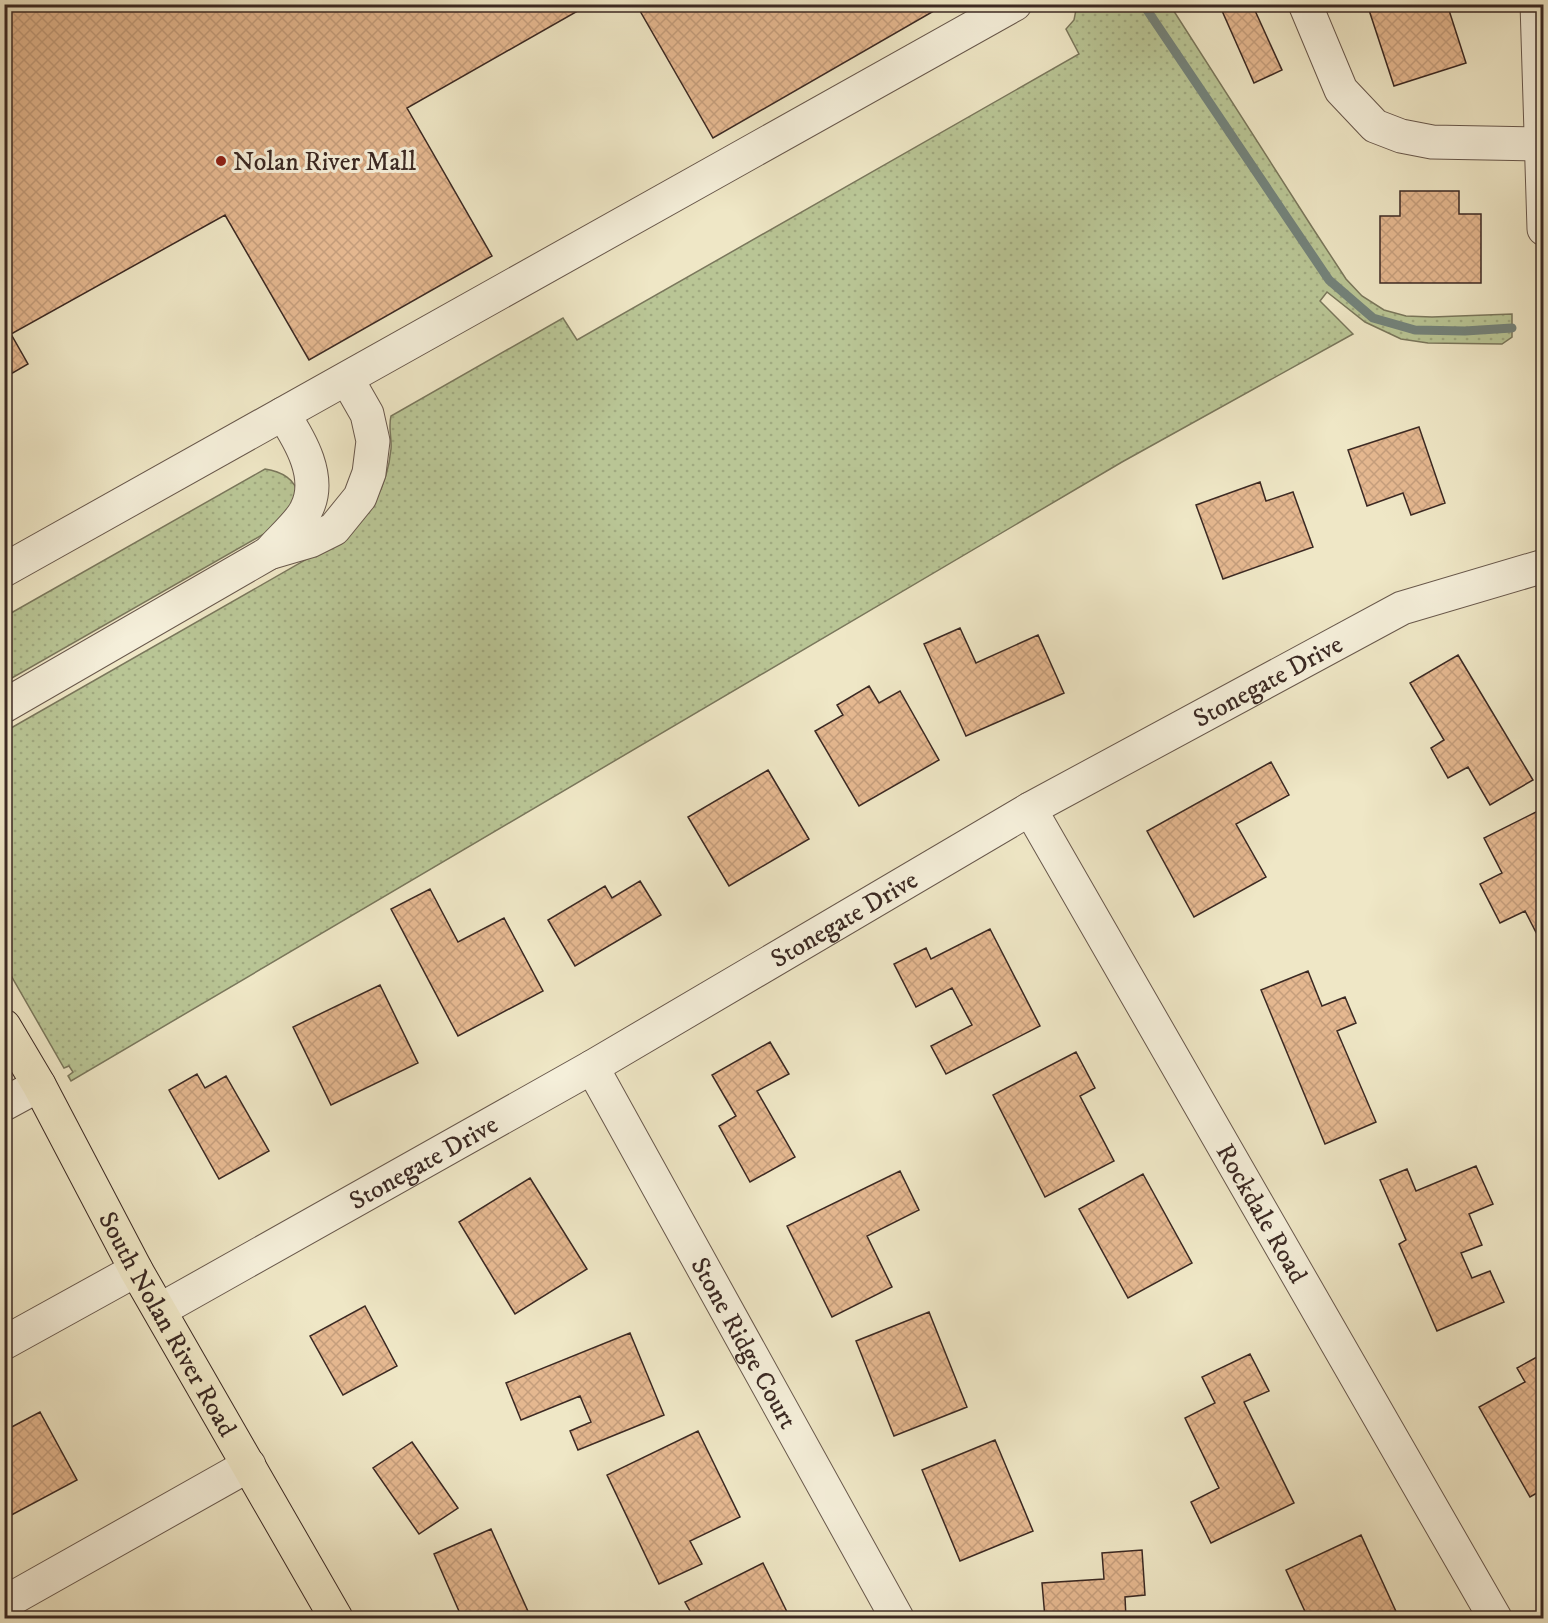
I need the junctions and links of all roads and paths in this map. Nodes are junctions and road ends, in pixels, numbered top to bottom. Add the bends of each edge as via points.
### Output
1 (1015, 4) edge
2 (1305, 4) edge
3 (1537, 4) edge
4 (1541, 45) edge
5 (1542, 144) edge
6 (1544, 229) edge
7 (347, 379) junction
8 (283, 414) junction
9 (268, 553) junction
10 (1544, 566) edge
11 (4, 570) edge
12 (4, 706) edge
13 (1030, 808) junction
14 (8, 1039) edge
15 (592, 1067) junction
16 (39, 1084) junction
17 (4, 1104) edge
18 (136, 1270) junction
19 (160, 1310) junction
20 (4, 1343) edge
21 (249, 1465) junction
22 (4, 1603) edge
23 (336, 1618) edge
24 (897, 1618) edge
25 (1495, 1618) edge

1 - 7 street
2 - 5 street via 1341,90 1375,126 1432,142
3 - 4 street
4 - 5 street
5 - 6 street
7 - 8 street
7 - 9 street via 366,414 373,441 369,473 360,497 334,529 310,541
8 - 9 street via 301,441 310,464 311,491 306,510
8 - 11 street
9 - 12 street
10 - 13 street, Stonegate Drive via 1402,608
13 - 15 street, Stonegate Drive
13 - 25 street, Rockdale Road
14 - 16 main road, South Nolan River Road
15 - 19 street, Stonegate Drive
15 - 24 street, Stone Ridge Court
16 - 17 street
16 - 18 main road, South Nolan River Road
18 - 19 main road, South Nolan River Road
18 - 20 street
19 - 21 main road, South Nolan River Road
21 - 22 street
21 - 23 main road, South Nolan River Road

